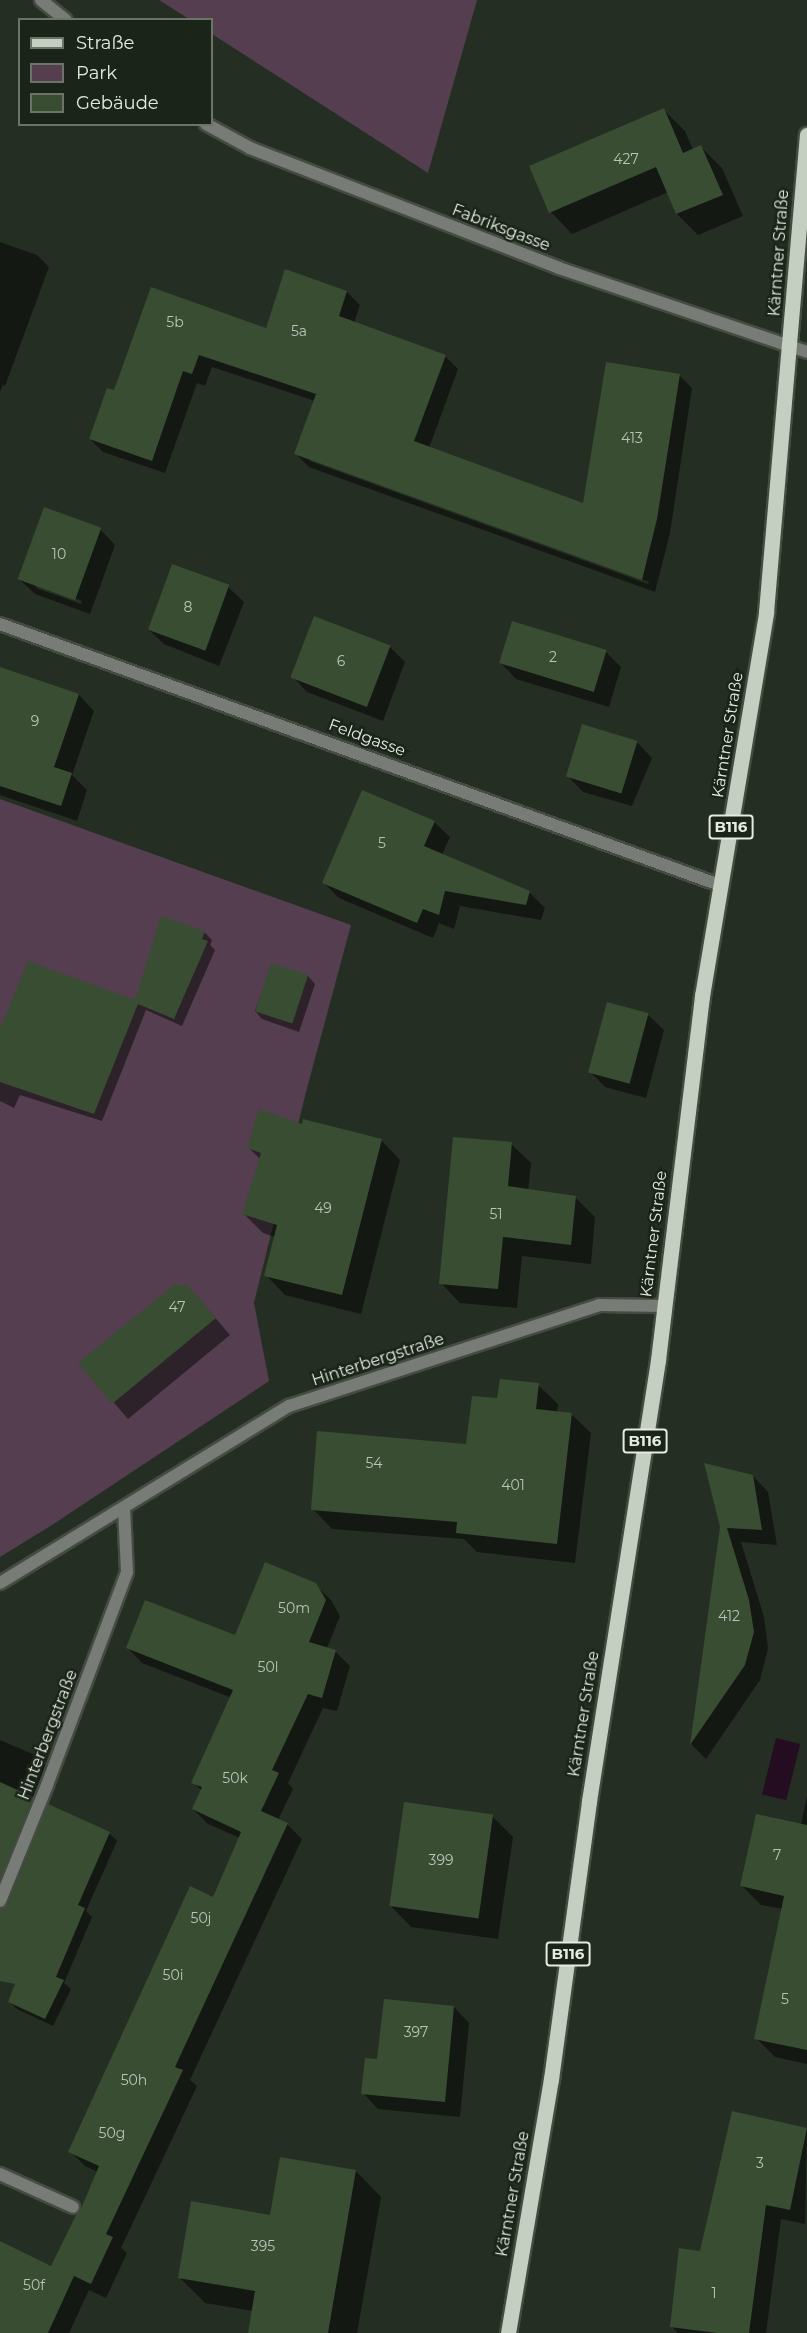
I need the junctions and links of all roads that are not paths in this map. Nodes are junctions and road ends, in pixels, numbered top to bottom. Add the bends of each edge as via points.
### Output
1 (40, 0) edge
2 (63, 18) edge
3 (210, 126) edge
4 (807, 135) edge
5 (790, 347) junction
6 (807, 352) edge
7 (0, 624) edge
8 (722, 886) junction
9 (664, 1306) junction
10 (124, 1509) junction
11 (0, 1583) edge
12 (0, 1900) edge
13 (0, 2174) edge
14 (73, 2207) dead end
15 (508, 2333) edge

1 - 2 street
3 - 5 street, Fabriksgasse via 250,148 559,268
4 - 5 main road, Kärntner Straße / B116
5 - 6 street, Fabriksgasse
5 - 8 main road, Kärntner Straße / B116 via 766,612
7 - 8 street, Feldgasse
8 - 9 main road, Kärntner Straße / B116 via 702,996
9 - 10 street, Hinterbergstraße via 598,1305 289,1406
9 - 15 main road, Kärntner Straße / B116 via 551,2079
10 - 11 street, Hinterbergstraße
10 - 12 street, Hinterbergstraße via 127,1572
13 - 14 street

